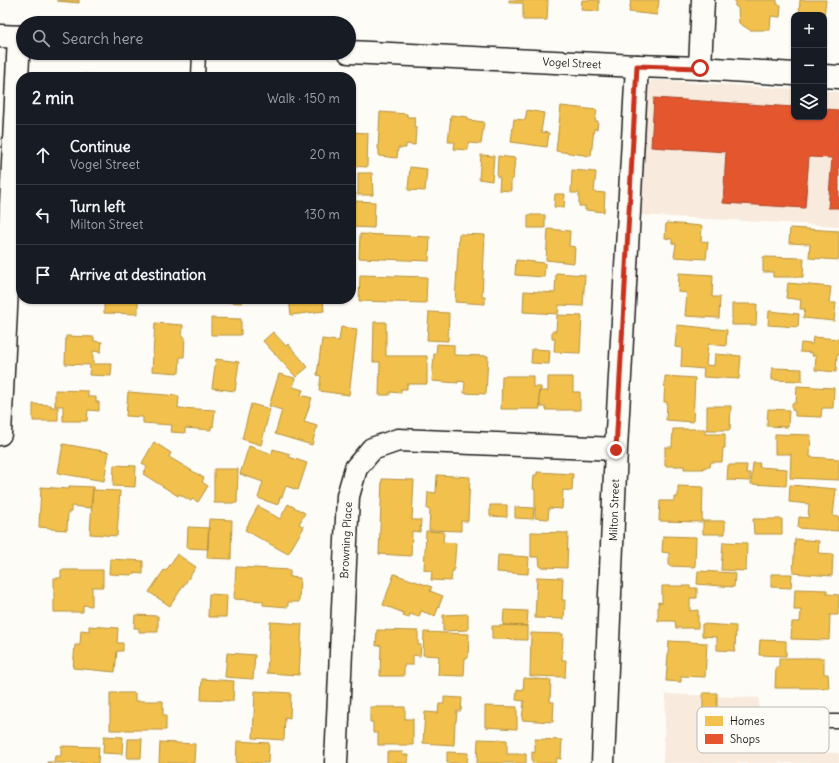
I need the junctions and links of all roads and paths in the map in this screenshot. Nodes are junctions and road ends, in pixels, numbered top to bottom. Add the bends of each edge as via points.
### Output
1 (703, 0) edge
2 (14, 36) edge
3 (356, 52) edge
4 (199, 60) edge
5 (637, 66) junction
6 (700, 68) junction
7 (198, 72) edge
8 (791, 74) edge
9 (827, 76) edge
10 (839, 77) edge
11 (0, 434) edge
12 (616, 450) junction
13 (829, 721) edge
14 (839, 721) edge
15 (336, 763) edge
16 (603, 763) edge

1 - 6 street
2 - 11 street
3 - 5 street, Vogel Street
4 - 7 lane
5 - 6 street, Vogel Street
5 - 12 street, Milton Street
6 - 8 street, Vogel Street
9 - 10 street
12 - 15 street, Browning Place via 398,440 372,449 356,468 348,496
12 - 16 street, Milton Street
13 - 14 lane

